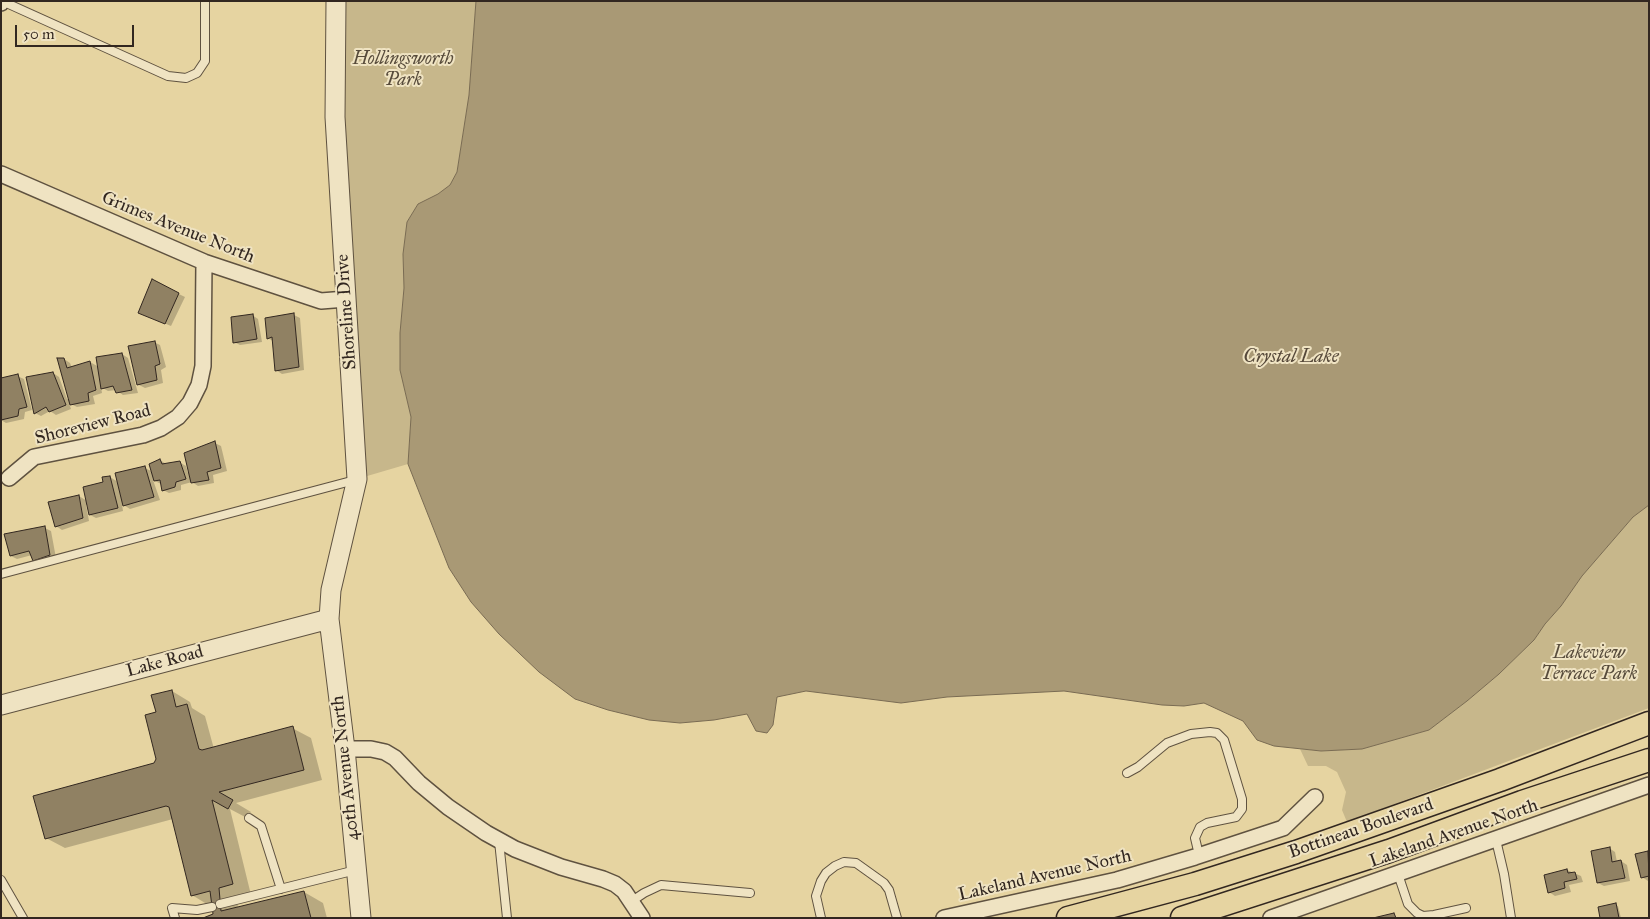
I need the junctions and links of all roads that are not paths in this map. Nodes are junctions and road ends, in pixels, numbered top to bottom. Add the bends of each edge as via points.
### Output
1 (205, 1) edge
2 (336, 1) edge
3 (2, 2) edge
4 (1, 174) edge
5 (204, 262) junction
6 (346, 299) junction
7 (9, 478) dead end
8 (357, 479) junction
9 (1, 574) edge
10 (329, 619) junction
11 (1, 705) edge
12 (1649, 723) edge
13 (345, 749) junction
14 (1649, 760) edge
15 (1127, 773) dead end
16 (1649, 785) edge
17 (1315, 797) dead end
18 (249, 818) dead end
19 (499, 840) junction
20 (1496, 840) junction
21 (1199, 855) junction
22 (356, 870) junction
23 (1398, 874) junction
24 (1, 880) edge
25 (281, 889) junction
26 (750, 894) dead end
27 (632, 901) junction
28 (1466, 908) dead end
29 (1297, 914) edge
30 (23, 918) edge
31 (174, 918) edge
32 (361, 918) edge
33 (507, 918) edge
34 (642, 918) edge
35 (821, 918) edge
36 (897, 918) edge
37 (944, 918) edge
38 (1068, 918) edge
39 (1182, 918) edge
40 (1271, 918) edge
41 (1511, 918) edge

1 - 3 lane via 205,61 197,73 186,78 168,76
2 - 6 street, Shoreline Drive via 334,117
4 - 5 street, Grimes Avenue North
5 - 6 street, Grimes Avenue North via 321,301
5 - 7 street, Shoreview Road via 203,366 199,385 178,417 142,435 34,457
6 - 8 street, Shoreline Drive
8 - 9 lane
8 - 10 street, Shoreline Drive via 331,590
10 - 11 street, Lake Road
10 - 13 street, 40th Avenue North
12 - 38 main road, Bottineau Boulevard via 1296,852 1195,884
13 - 19 street via 385,752 448,807
13 - 22 street, 40th Avenue North
14 - 39 main road, Bottineau Boulevard via 1389,851
15 - 21 lane via 1167,743 1191,734 1217,733 1224,740 1242,809 1236,817 1200,827 1195,838
16 - 20 street, Lakeland Avenue North
17 - 21 street, Lakeland Avenue North via 1283,828
18 - 25 lane via 261,826
19 - 27 street via 561,867 615,884
19 - 33 lane
20 - 23 street, Lakeland Avenue North
20 - 41 lane
21 - 37 street, Lakeland Avenue North via 1117,880
22 - 25 lane
22 - 32 street, 40th Avenue North
23 - 28 lane via 1408,904 1417,914 1434,915
23 - 29 street, Lakeland Avenue North
24 - 30 lane
25 - 31 lane via 197,910 172,908
26 - 27 lane via 661,885
27 - 34 street
29 - 40 street, Lakeland Avenue North
35 - 36 lane via 816,896 821,881 826,873 844,862 856,863 884,883

